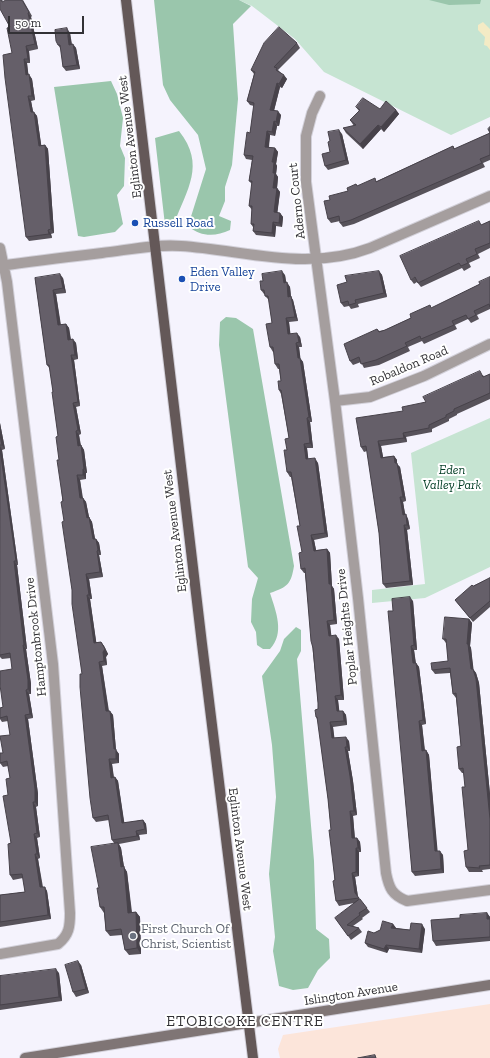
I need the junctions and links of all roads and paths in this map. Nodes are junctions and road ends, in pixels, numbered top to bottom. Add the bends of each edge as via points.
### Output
1 (126, 0) edge
2 (320, 96) dead end
3 (490, 196) edge
4 (154, 247) junction
5 (0, 248) edge
6 (316, 258) junction
7 (2, 266) edge
8 (490, 344) edge
9 (335, 401) junction
10 (490, 890) edge
11 (0, 954) edge
12 (490, 985) edge
13 (249, 1024) junction
14 (25, 1058) edge
15 (253, 1058) edge

1 - 4 main road, Eglinton Avenue West via 146,156
2 - 6 street, Aderno Court via 309,123 305,152 306,182
3 - 6 street via 353,254
4 - 6 street via 180,246 277,259
4 - 7 street
4 - 13 main road, Eglinton Avenue West
5 - 7 street, Hamptonbrook Drive
6 - 9 street, Poplar Heights Drive
7 - 11 street, Hamptonbrook Drive via 7,282 53,664 70,927 65,938 58,944
8 - 9 street, Robaldon Road via 424,376 370,397
9 - 10 street, Poplar Heights Drive via 388,884 396,897 407,900
12 - 13 main road, Islington Avenue
13 - 14 main road, Islington Avenue
13 - 15 main road, Eglinton Avenue West

